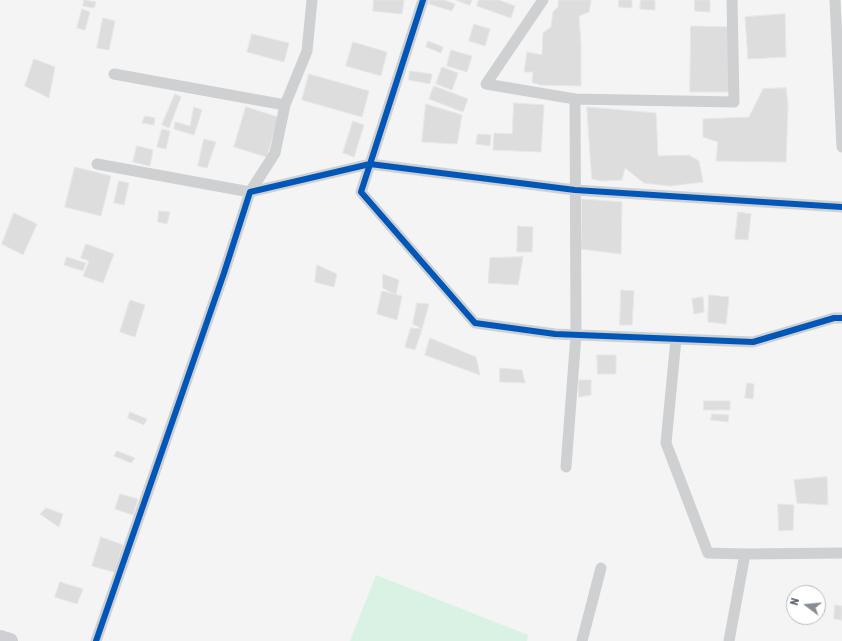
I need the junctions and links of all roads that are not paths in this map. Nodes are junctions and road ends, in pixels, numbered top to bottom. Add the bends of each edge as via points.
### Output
1 (312, 0) edge
2 (423, 0) edge
3 (543, 0) edge
4 (732, 0) edge
5 (835, 0) edge
6 (114, 74) dead end
7 (575, 99) junction
8 (286, 104) junction
9 (842, 147) edge
10 (97, 164) dead end
11 (370, 164) junction
12 (575, 190) junction
13 (250, 192) junction
14 (842, 207) edge
15 (842, 318) edge
16 (576, 335) junction
17 (676, 339) junction
18 (566, 467) dead end
19 (842, 553) edge
20 (745, 554) junction
21 (601, 568) dead end
22 (0, 638) edge
23 (10, 641) edge
24 (96, 641) edge
25 (582, 641) edge
26 (729, 641) edge

1 - 8 street via 307,51
2 - 11 street
3 - 7 street via 486,84
4 - 7 street via 734,102
5 - 9 street
6 - 8 street
7 - 12 street
8 - 13 street via 275,153
10 - 13 street
11 - 12 street
11 - 13 street
11 - 16 street via 361,192 475,323
12 - 14 street
12 - 16 street
13 - 24 street
15 - 17 street via 834,318 753,342
16 - 17 street
16 - 18 street
17 - 20 street via 666,444 708,553
19 - 20 street
20 - 26 street
21 - 25 street
22 - 23 main road

